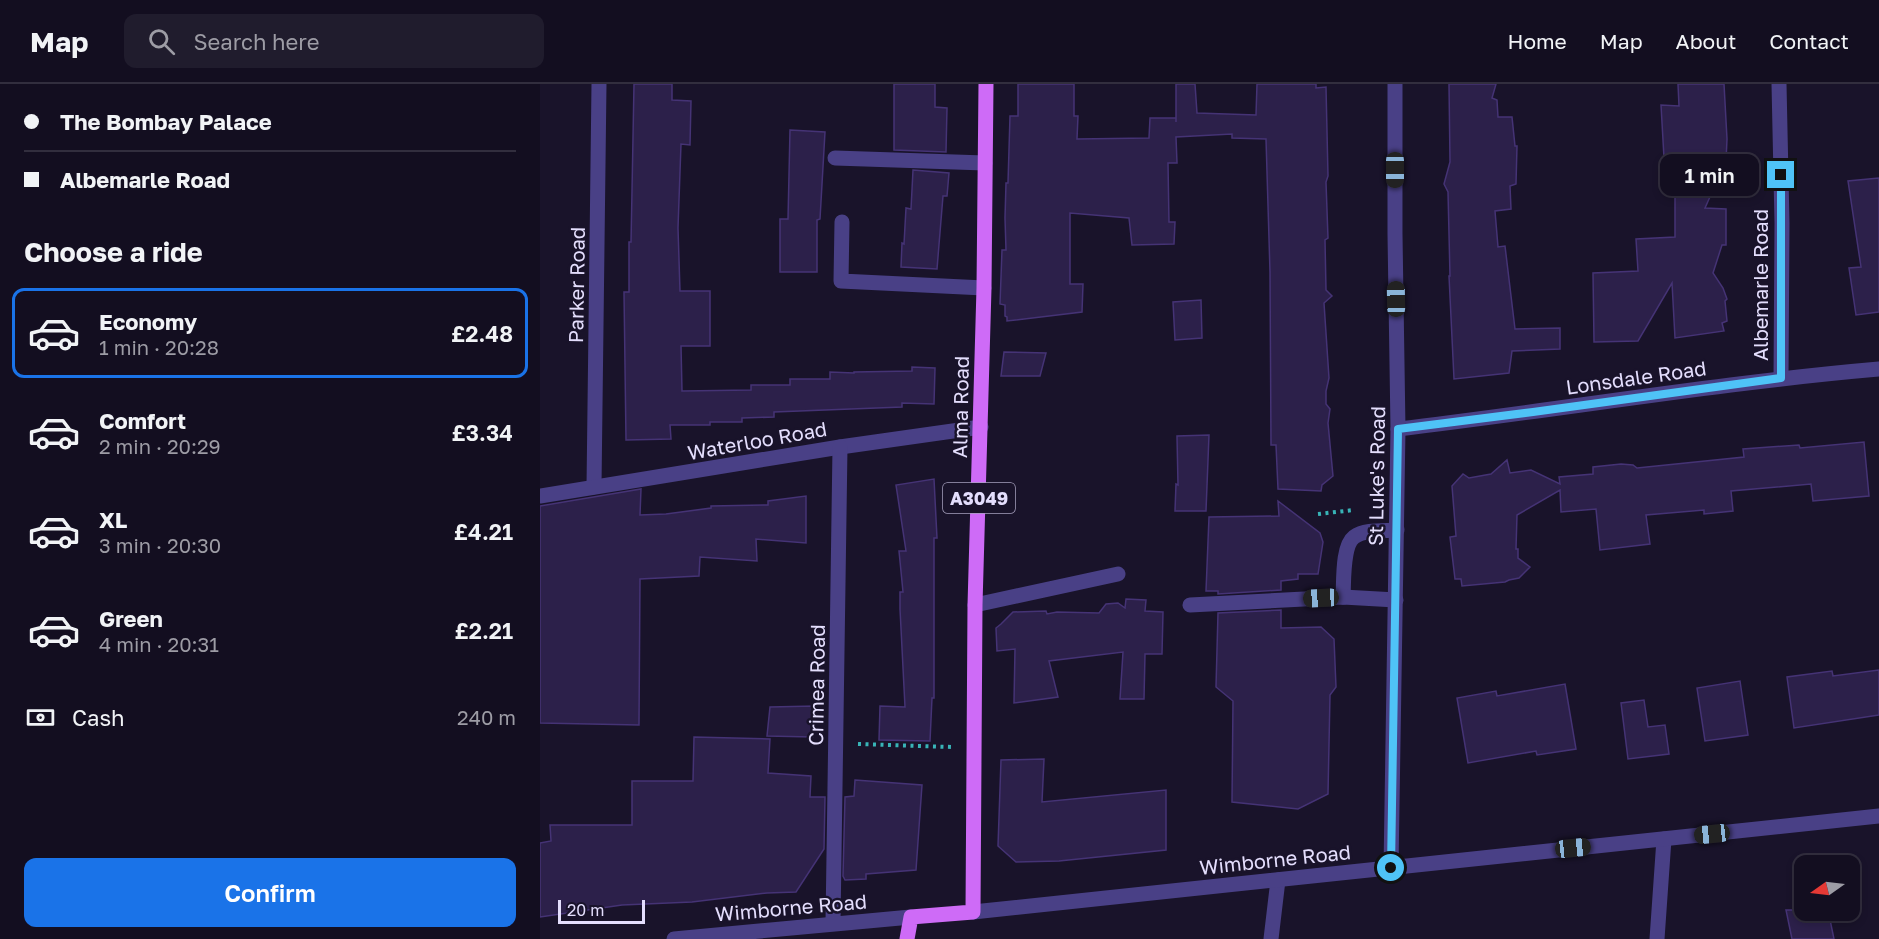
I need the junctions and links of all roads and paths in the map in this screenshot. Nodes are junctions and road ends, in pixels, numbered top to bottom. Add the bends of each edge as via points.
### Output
1 (599, 84) edge
2 (986, 84) edge
3 (1395, 84) edge
4 (1779, 84) edge
5 (835, 158) dead end
6 (985, 163) junction
7 (842, 222) dead end
8 (984, 288) junction
9 (1879, 369) edge
10 (1781, 378) junction
11 (981, 428) junction
12 (1398, 429) junction
13 (840, 447) junction
14 (594, 487) junction
15 (540, 496) edge
16 (1396, 530) junction
17 (1118, 574) dead end
18 (1343, 597) junction
19 (1395, 600) junction
20 (975, 605) junction
21 (1190, 605) dead end
22 (836, 743) junction
23 (974, 748) junction
24 (1879, 816) edge
25 (1664, 839) junction
26 (1391, 868) junction
27 (1278, 880) junction
28 (973, 912) junction
29 (911, 917) junction
30 (833, 923) junction
31 (674, 939) edge
32 (907, 939) edge
33 (1271, 939) edge
34 (1657, 939) edge

1 - 14 street, Parker Road
2 - 6 main road, Alma Road / A3049
3 - 12 street, St Luke's Road
4 - 10 street, Albemarle Road
5 - 6 street
6 - 8 main road, Alma Road / A3049
7 - 8 street via 841,281
8 - 11 main road, Alma Road / A3049
9 - 10 street, Lonsdale Road
10 - 12 street, Lonsdale Road
11 - 13 street, Waterloo Road
11 - 20 main road, Alma Road / A3049
12 - 16 street, St Luke's Road
13 - 14 street, Waterloo Road
13 - 22 street, Crimea Road
14 - 15 street, Waterloo Road
16 - 18 street via 1353,537 1346,548
16 - 19 street, St Luke's Road
17 - 20 street
18 - 19 street
18 - 21 street
19 - 26 street, St Luke's Road
20 - 23 main road, Alma Road / A3049
22 - 23 path
22 - 30 street, Crimea Road
23 - 28 main road, Alma Road / A3049
24 - 25 street, Wimborne Road
25 - 26 street, Wimborne Road
25 - 34 street
26 - 27 street, Wimborne Road
27 - 28 street, Wimborne Road
27 - 33 street
28 - 29 main road, Wimborne Road
29 - 30 street, Wimborne Road
29 - 32 main road
30 - 31 street, Wimborne Road

